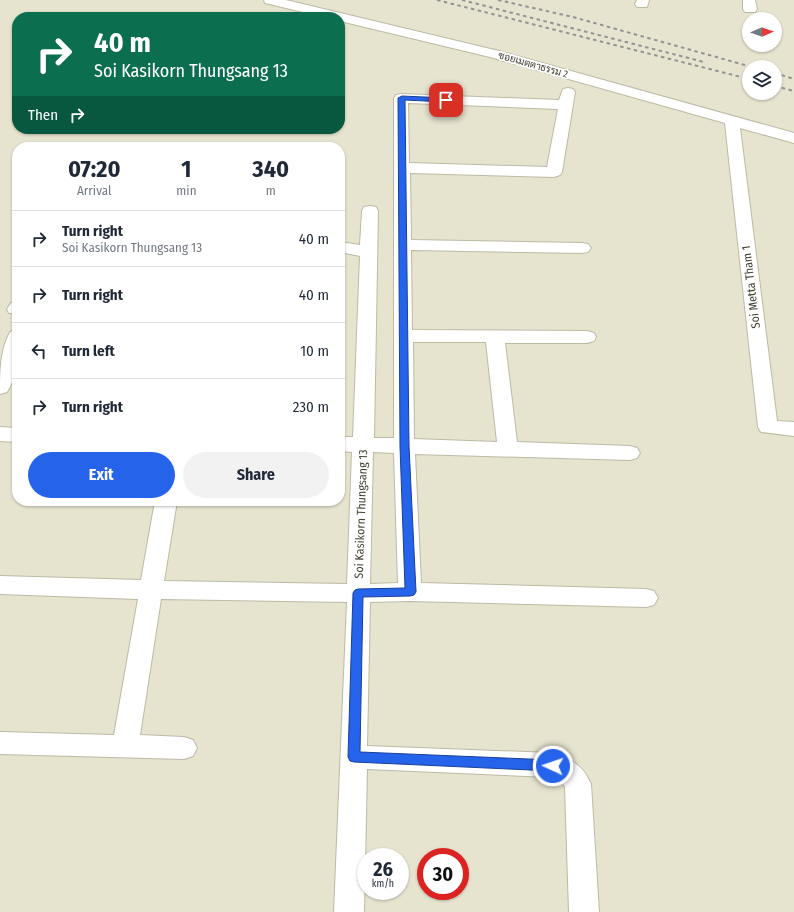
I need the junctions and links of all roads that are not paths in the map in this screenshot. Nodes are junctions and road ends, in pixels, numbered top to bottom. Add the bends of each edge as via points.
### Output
1 (270, 0) edge
2 (320, 12) edge
3 (345, 18) edge
4 (570, 84) dead end
5 (565, 106) junction
6 (732, 121) junction
7 (794, 138) edge
8 (402, 168) junction
9 (370, 211) dead end
10 (403, 245) junction
11 (345, 248) edge
12 (582, 248) dead end
13 (369, 252) junction
14 (403, 336) junction
15 (495, 337) junction
16 (587, 337) dead end
17 (12, 351) edge
18 (0, 387) edge
19 (794, 429) edge
20 (0, 434) edge
21 (12, 435) edge
22 (351, 445) edge
23 (404, 446) junction
24 (508, 450) junction
25 (630, 453) dead end
26 (165, 506) edge
27 (0, 585) edge
28 (150, 590) junction
29 (410, 592) junction
30 (358, 593) junction
31 (646, 598) dead end
32 (0, 743) edge
33 (125, 746) junction
34 (184, 748) dead end
35 (354, 757) junction
36 (349, 912) edge
37 (584, 912) edge

1 - 2 street, ซอยเมตตาธรรม 2
3 - 6 street, ซอยเมตตาธรรม 2 via 494,54
4 - 5 street
5 - 8 street via 554,172
5 - 8 street via 402,98
6 - 7 street, ซอยเมตตาธรรม 2
6 - 19 street, Soi Metta Tham 1 via 768,427
8 - 10 street
9 - 13 street, Soi Kasikorn Thungsang 13
10 - 12 street
10 - 14 street
11 - 13 street
13 - 22 street, Soi Kasikorn Thungsang 13 via 366,332
14 - 15 street
14 - 23 street
15 - 16 street
15 - 24 street
17 - 18 street
20 - 21 street
22 - 23 street
22 - 30 street, Soi Kasikorn Thungsang 13
23 - 24 street
23 - 29 street
24 - 25 street
26 - 28 street
27 - 28 street
28 - 30 street
28 - 33 street
29 - 30 street
29 - 31 street
30 - 35 street, Soi Kasikorn Thungsang 13
32 - 33 street
33 - 34 street
35 - 36 street, Soi Kasikorn Thungsang 13
35 - 37 street via 553,766 569,772 578,784

